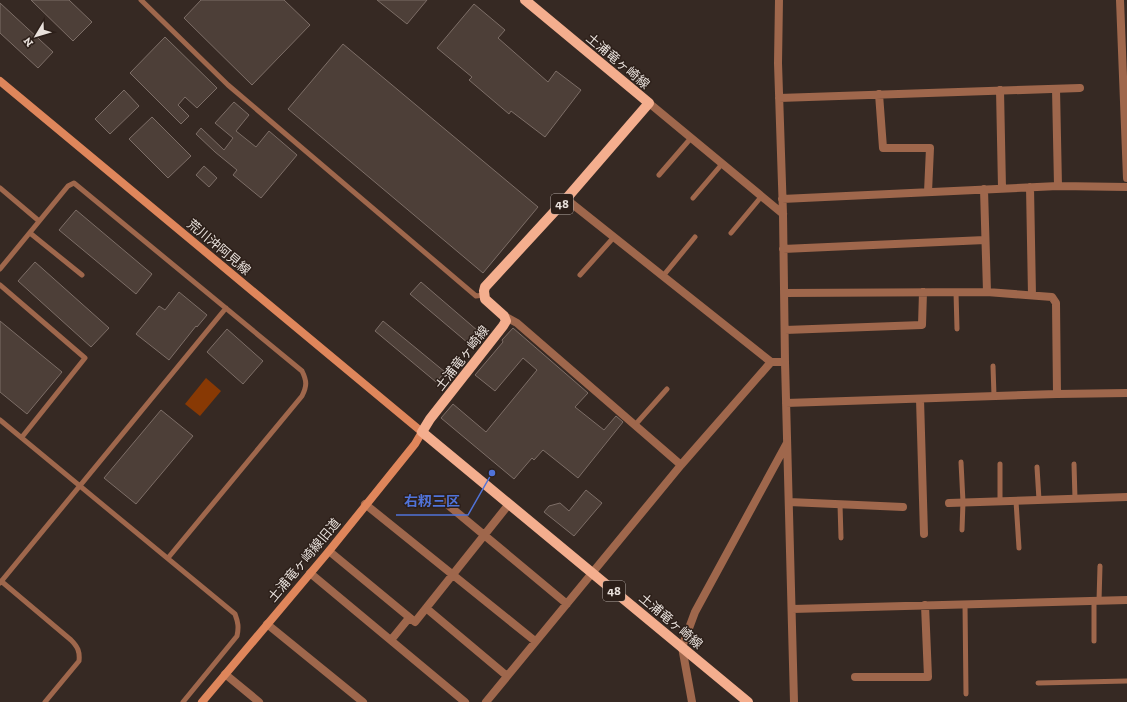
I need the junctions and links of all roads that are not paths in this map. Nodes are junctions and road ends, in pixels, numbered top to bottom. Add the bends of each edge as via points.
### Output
1 (141, 0) edge
2 (525, 0) edge
3 (779, 0) edge
4 (1120, 0) edge
5 (0, 81) edge
6 (1080, 88) dead end
7 (1056, 89) junction
8 (1000, 90) junction
9 (879, 94) junction
10 (779, 98) junction
11 (649, 103) junction
12 (691, 138) junction
13 (722, 164) junction
14 (659, 176) dead end
15 (1127, 178) edge
16 (1058, 186) junction
17 (1030, 187) junction
18 (1127, 187) edge
19 (0, 188) edge
20 (1002, 188) junction
21 (984, 189) junction
22 (928, 192) junction
23 (761, 197) junction
24 (693, 198) dead end
25 (566, 199) junction
26 (782, 199) junction
27 (783, 214) junction
28 (39, 222) junction
29 (30, 233) junction
30 (731, 233) dead end
31 (614, 237) junction
32 (694, 237) dead end
33 (985, 240) junction
34 (783, 249) junction
35 (0, 269) edge
36 (82, 275) dead end
37 (580, 275) dead end
38 (663, 276) junction
39 (0, 285) edge
40 (923, 292) junction
41 (956, 292) junction
42 (987, 292) junction
43 (784, 293) junction
44 (1032, 295) junction
45 (484, 296) junction
46 (226, 308) junction
47 (504, 316) junction
48 (957, 329) dead end
49 (785, 330) junction
50 (771, 362) junction
51 (785, 362) junction
52 (993, 366) dead end
53 (667, 389) dead end
54 (1127, 393) edge
55 (1057, 394) junction
56 (994, 396) junction
57 (920, 399) junction
58 (786, 403) junction
59 (0, 420) edge
60 (635, 425) junction
61 (422, 432) junction
62 (22, 437) junction
63 (787, 442) junction
64 (961, 462) dead end
65 (1000, 464) dead end
66 (1074, 464) dead end
67 (681, 465) junction
68 (1037, 467) dead end
69 (79, 486) junction
70 (1127, 497) edge
71 (1075, 499) junction
72 (442, 500) dead end
73 (1039, 500) junction
74 (1000, 501) junction
75 (1016, 501) junction
76 (789, 502) junction
77 (963, 502) junction
78 (949, 503) dead end
79 (365, 504) junction
80 (509, 504) junction
81 (840, 504) junction
82 (903, 506) dead end
83 (962, 530) dead end
84 (924, 534) dead end
85 (484, 535) junction
86 (841, 538) dead end
87 (1019, 548) dead end
88 (329, 550) junction
89 (168, 558) junction
90 (1100, 566) dead end
91 (310, 573) junction
92 (592, 573) junction
93 (452, 574) junction
94 (1, 582) edge
95 (1127, 600) edge
96 (1097, 601) junction
97 (567, 604) junction
98 (965, 604) junction
99 (925, 605) junction
100 (426, 608) junction
101 (792, 609) junction
102 (409, 618) junction
103 (267, 624) junction
104 (391, 640) junction
105 (535, 641) junction
106 (1094, 641) dead end
107 (682, 647) junction
108 (225, 674) junction
109 (507, 676) junction
110 (854, 677) dead end
111 (1127, 681) edge
112 (1038, 683) dead end
113 (966, 694) dead end
114 (46, 702) edge
115 (183, 702) edge
116 (202, 702) edge
117 (259, 702) edge
118 (363, 702) edge
119 (465, 702) edge
120 (486, 702) edge
121 (692, 702) edge
122 (748, 702) edge
123 (794, 702) edge

1 - 45 lane via 228,85 476,296
2 - 11 main road, 土浦竜ヶ崎線
3 - 10 street
4 - 15 street
5 - 61 main road, 荒川沖阿見線
6 - 7 street
7 - 8 street
7 - 16 street
8 - 9 street
8 - 20 street
9 - 10 street
9 - 22 street via 883,148 930,148
10 - 26 street
11 - 12 street
11 - 25 main road, 土浦竜ヶ崎線 / 48
12 - 13 street
12 - 14 lane
13 - 23 street
13 - 24 lane
16 - 17 street
16 - 18 street
17 - 20 street
17 - 44 street
19 - 28 lane
20 - 21 street
21 - 22 street
21 - 33 street
22 - 26 street
23 - 27 street
23 - 30 lane
25 - 31 street
25 - 45 main road, 土浦竜ヶ崎線 / 48 via 485,287
26 - 27 street
27 - 34 street
28 - 29 lane
28 - 46 lane via 68,186 74,183
29 - 35 lane
29 - 36 lane
31 - 37 lane
31 - 38 street
32 - 38 lane
33 - 34 street
33 - 42 street
34 - 43 street
38 - 50 street
39 - 62 lane via 86,358
40 - 41 street
40 - 43 street
40 - 49 street via 922,325
41 - 42 street
41 - 48 lane
42 - 44 street
43 - 49 street
44 - 55 street via 1052,297 1056,303
45 - 47 main road
46 - 69 lane
46 - 89 lane via 302,371 306,379 306,388
47 - 60 street via 516,323
47 - 61 main road, 土浦竜ヶ崎線 via 506,321 503,326
49 - 51 street
50 - 51 street
50 - 67 street
51 - 58 street
52 - 56 lane
53 - 60 lane
54 - 55 street
55 - 56 street
56 - 57 street
57 - 58 street
57 - 84 street
58 - 63 street
59 - 62 lane
60 - 67 street
61 - 79 main road, 土浦竜ヶ崎線旧道
61 - 80 main road, 土浦竜ヶ崎線 / 48
62 - 69 lane
63 - 76 street
63 - 107 street via 695,612
64 - 77 lane
65 - 74 lane
66 - 71 lane
67 - 92 street
68 - 73 lane
69 - 89 lane
69 - 94 lane
70 - 71 street
71 - 73 street
72 - 85 street
73 - 75 street
74 - 75 street
74 - 77 street
75 - 87 lane
76 - 81 street
76 - 101 street
77 - 78 street
77 - 83 lane
79 - 88 main road, 土浦竜ヶ崎線旧道
79 - 93 street
80 - 85 street
80 - 92 main road, 土浦竜ヶ崎線 / 48
81 - 82 street
81 - 86 lane
85 - 93 street
85 - 97 street
88 - 91 main road, 土浦竜ヶ崎線旧道
88 - 102 street
89 - 115 lane via 235,614 239,629 237,636
90 - 96 lane
91 - 103 main road, 土浦竜ヶ崎線旧道
91 - 104 street
92 - 97 street
92 - 107 main road, 土浦竜ヶ崎線 / 48
93 - 100 street
93 - 105 street
94 - 114 lane via 71,640 80,653 79,661
95 - 96 street
96 - 98 street
96 - 106 lane
97 - 105 street
98 - 99 street
98 - 113 lane
99 - 101 street
99 - 110 street via 928,677
100 - 102 street via 415,622
100 - 109 street
101 - 123 street
102 - 104 street
103 - 108 main road, 土浦竜ヶ崎線旧道
103 - 118 street
104 - 119 street
105 - 109 street
107 - 121 street
107 - 122 main road, 土浦竜ヶ崎線 / 48
108 - 116 main road, 土浦竜ヶ崎線旧道
108 - 117 street
109 - 120 street
111 - 112 lane

